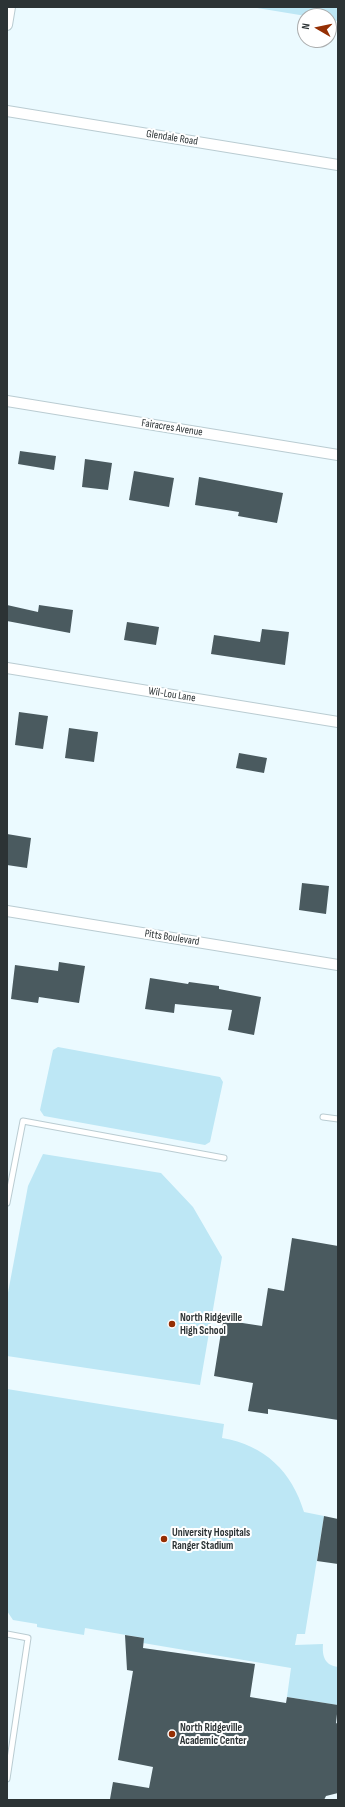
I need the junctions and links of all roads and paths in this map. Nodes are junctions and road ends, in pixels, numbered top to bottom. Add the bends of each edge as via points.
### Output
1 (10, 7) edge
2 (7, 25) edge
3 (7, 111) edge
4 (338, 165) edge
5 (7, 401) edge
6 (338, 455) edge
7 (7, 668) edge
8 (338, 722) edge
9 (7, 911) edge
10 (338, 965) edge
11 (323, 1117) dead end
12 (338, 1119) edge
13 (224, 1158) dead end
14 (7, 1203) edge
15 (7, 1634) edge
16 (7, 1779) edge

1 - 2 street
3 - 4 street, Glendale Road
5 - 6 street, Fairacres Avenue
7 - 8 street, Wil-Lou Lane
9 - 10 street, Pitts Boulevard
11 - 12 lane
13 - 14 lane via 22,1121
15 - 16 lane via 28,1638

